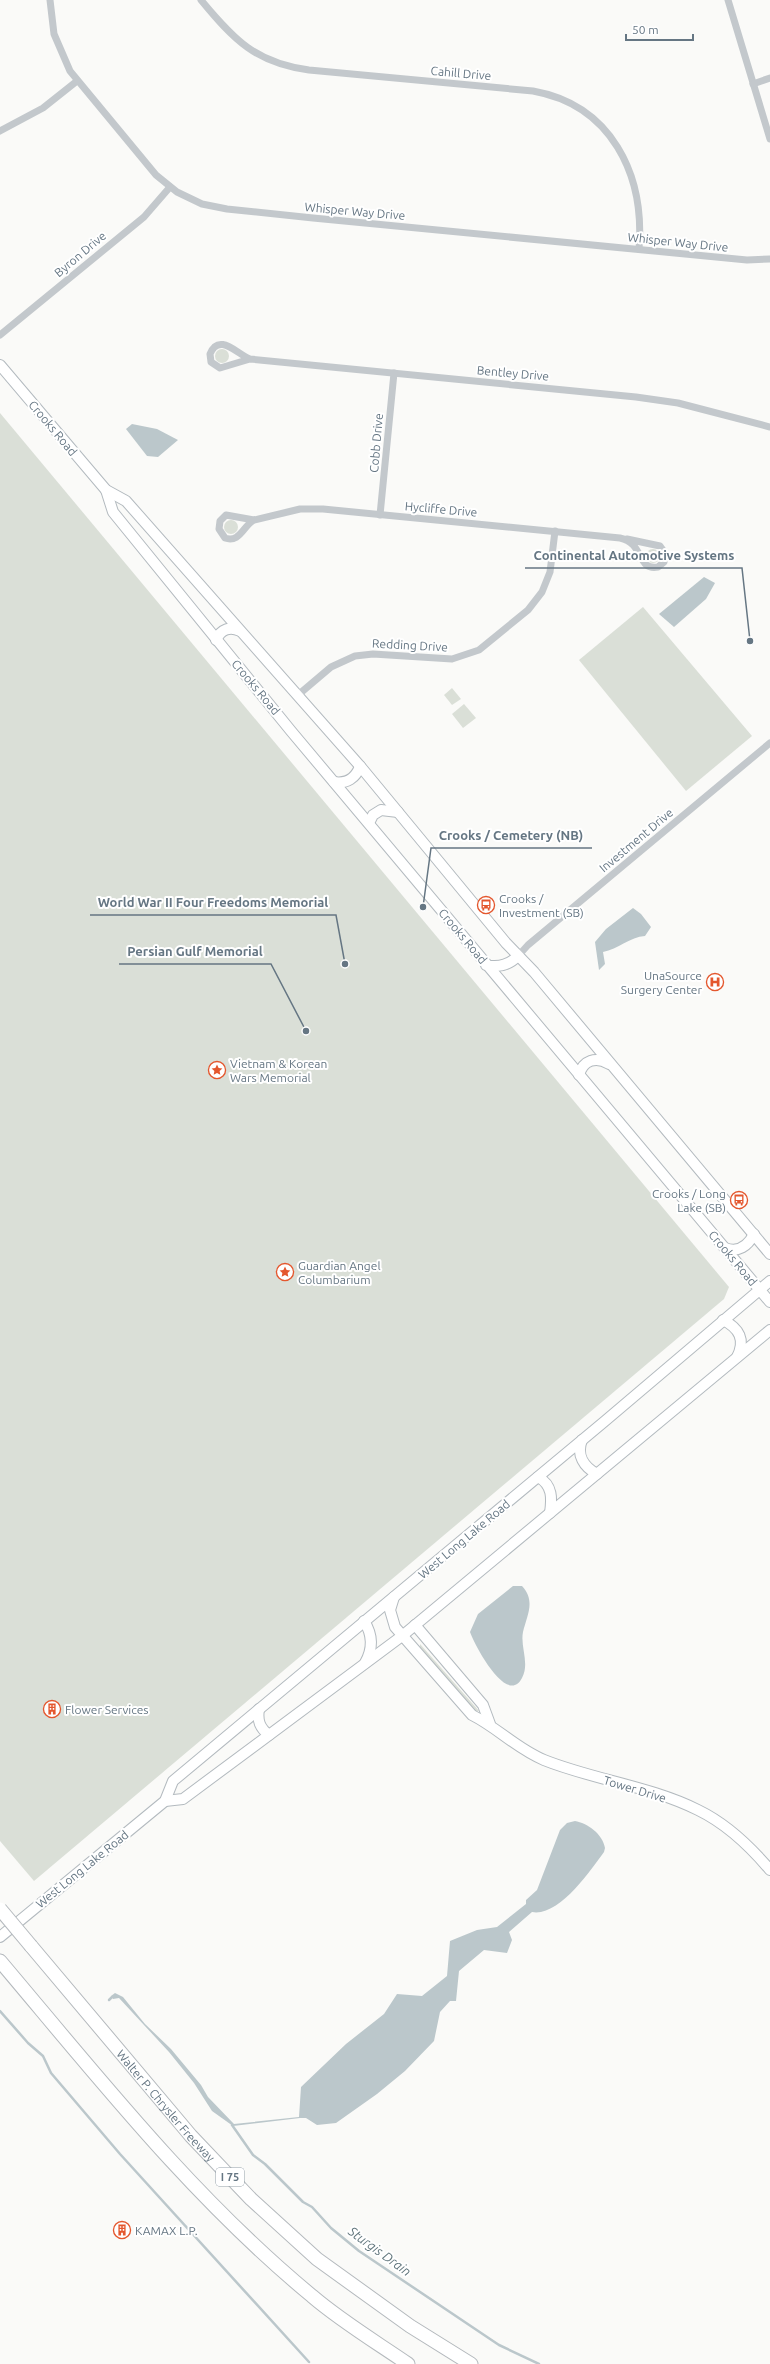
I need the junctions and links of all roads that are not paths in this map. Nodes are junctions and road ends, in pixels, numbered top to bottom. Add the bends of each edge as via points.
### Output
1 (50, 0) edge
2 (201, 0) edge
3 (728, 0) edge
4 (770, 78) edge
5 (77, 80) junction
6 (753, 84) junction
7 (0, 131) edge
8 (770, 139) edge
9 (170, 187) junction
10 (639, 249) junction
11 (770, 259) edge
12 (0, 335) edge
13 (250, 359) junction
14 (0, 365) edge
15 (394, 373) junction
16 (770, 427) edge
17 (106, 490) junction
18 (380, 515) junction
19 (254, 520) junction
20 (555, 531) junction
21 (627, 539) junction
22 (240, 631) junction
23 (216, 640) junction
24 (298, 695) junction
25 (770, 743) edge
26 (360, 766) junction
27 (334, 782) junction
28 (398, 812) junction
29 (369, 823) junction
30 (518, 956) junction
31 (486, 965) junction
32 (610, 1064) junction
33 (578, 1075) junction
34 (754, 1234) junction
35 (725, 1248) junction
36 (770, 1254) edge
37 (770, 1281) edge
38 (760, 1289) junction
39 (770, 1302) edge
40 (723, 1320) junction
41 (770, 1330) edge
42 (737, 1357) junction
43 (582, 1440) junction
44 (597, 1474) junction
45 (538, 1477) junction
46 (550, 1513) junction
47 (394, 1597) junction
48 (364, 1621) junction
49 (415, 1625) junction
50 (402, 1636) junction
51 (364, 1665) junction
52 (259, 1709) junction
53 (490, 1724) junction
54 (269, 1735) junction
55 (165, 1801) junction
56 (770, 1870) edge
57 (0, 1909) edge
58 (0, 1937) edge
59 (2, 1964) edge
60 (408, 2364) edge
61 (471, 2364) edge

1 - 5 street, Whisper Way Drive via 51,20 58,47
2 - 10 street, Cahill Drive via 242,45 260,57 284,66 533,91 557,97 582,109 605,128 627,166 638,205
3 - 6 street
4 - 6 street
5 - 7 street via 43,108
5 - 9 street, Whisper Way Drive via 149,166
6 - 8 street
9 - 10 street, Whisper Way Drive via 202,204 227,209
9 - 12 street, Byron Drive via 144,216
10 - 11 street, Whisper Way Drive via 747,260
13 - 13 street, Bentley Drive via 220,368 211,362 210,354 216,346 226,344 238,354
13 - 15 street, Bentley Drive
14 - 17 main road, Crooks Road
15 - 16 street, Bentley Drive via 678,403
15 - 18 street, Cobb Drive
17 - 22 main road, Crooks Road via 126,501
17 - 23 main road, Crooks Road via 113,512
18 - 19 street, Hycliffe Drive via 300,509
18 - 20 street, Hycliffe Drive
19 - 19 street, Hycliffe Drive via 226,515 220,521 219,529 225,538 232,539 239,536
20 - 21 street, Hycliffe Drive
20 - 24 street, Redding Drive via 550,572 542,592 528,610 479,650 463,656 440,659 373,654 355,656 331,667
21 - 21 street, Hycliffe Drive via 660,546 665,553 664,562 658,568 645,565 635,545
22 - 23 main road via 227,629 220,633
22 - 24 main road, Crooks Road
23 - 27 main road, Crooks Road
24 - 26 main road, Crooks Road
25 - 30 street, Investment Drive
26 - 27 main road via 358,773 351,780
26 - 28 main road, Crooks Road
27 - 29 main road, Crooks Road
28 - 29 main road via 381,810
28 - 30 main road, Crooks Road
29 - 31 main road, Crooks Road
30 - 31 main road via 503,966
30 - 32 main road, Crooks Road
31 - 33 main road, Crooks Road
32 - 33 main road via 591,1060 583,1065
32 - 34 main road, Crooks Road
33 - 35 main road, Crooks Road
34 - 35 main road via 742,1248
34 - 36 main road, Crooks Road
35 - 38 main road, Crooks Road
37 - 38 main road, West Long Lake Road
38 - 39 main road, Crooks Road
38 - 40 main road, West Long Lake Road
40 - 42 main road via 736,1328 740,1336 742,1346
40 - 43 main road, West Long Lake Road
41 - 42 main road
42 - 44 main road
43 - 44 main road via 582,1461 587,1468
43 - 45 main road, West Long Lake Road
44 - 46 main road
45 - 46 main road via 546,1482 550,1490
45 - 47 main road, West Long Lake Road
46 - 49 main road
47 - 48 main road, West Long Lake Road
47 - 50 main road, Tower Drive via 391,1616
48 - 51 main road via 371,1641 369,1656
48 - 52 main road, West Long Lake Road
49 - 50 main road
49 - 53 main road via 483,1705
50 - 51 main road
50 - 53 main road, Tower Drive via 472,1715
51 - 54 main road
52 - 54 main road via 258,1721
52 - 55 main road, West Long Lake Road via 173,1781
53 - 56 main road, Tower Drive via 517,1746 543,1760 697,1810 732,1831
54 - 55 main road via 183,1799
55 - 58 main road, West Long Lake Road
57 - 61 highway, Walter P. Chrysler Freeway / I 75, bridge via 191,2136 251,2199 318,2259 410,2326
59 - 60 highway, I 75 via 160,2150 227,2220 312,2297

